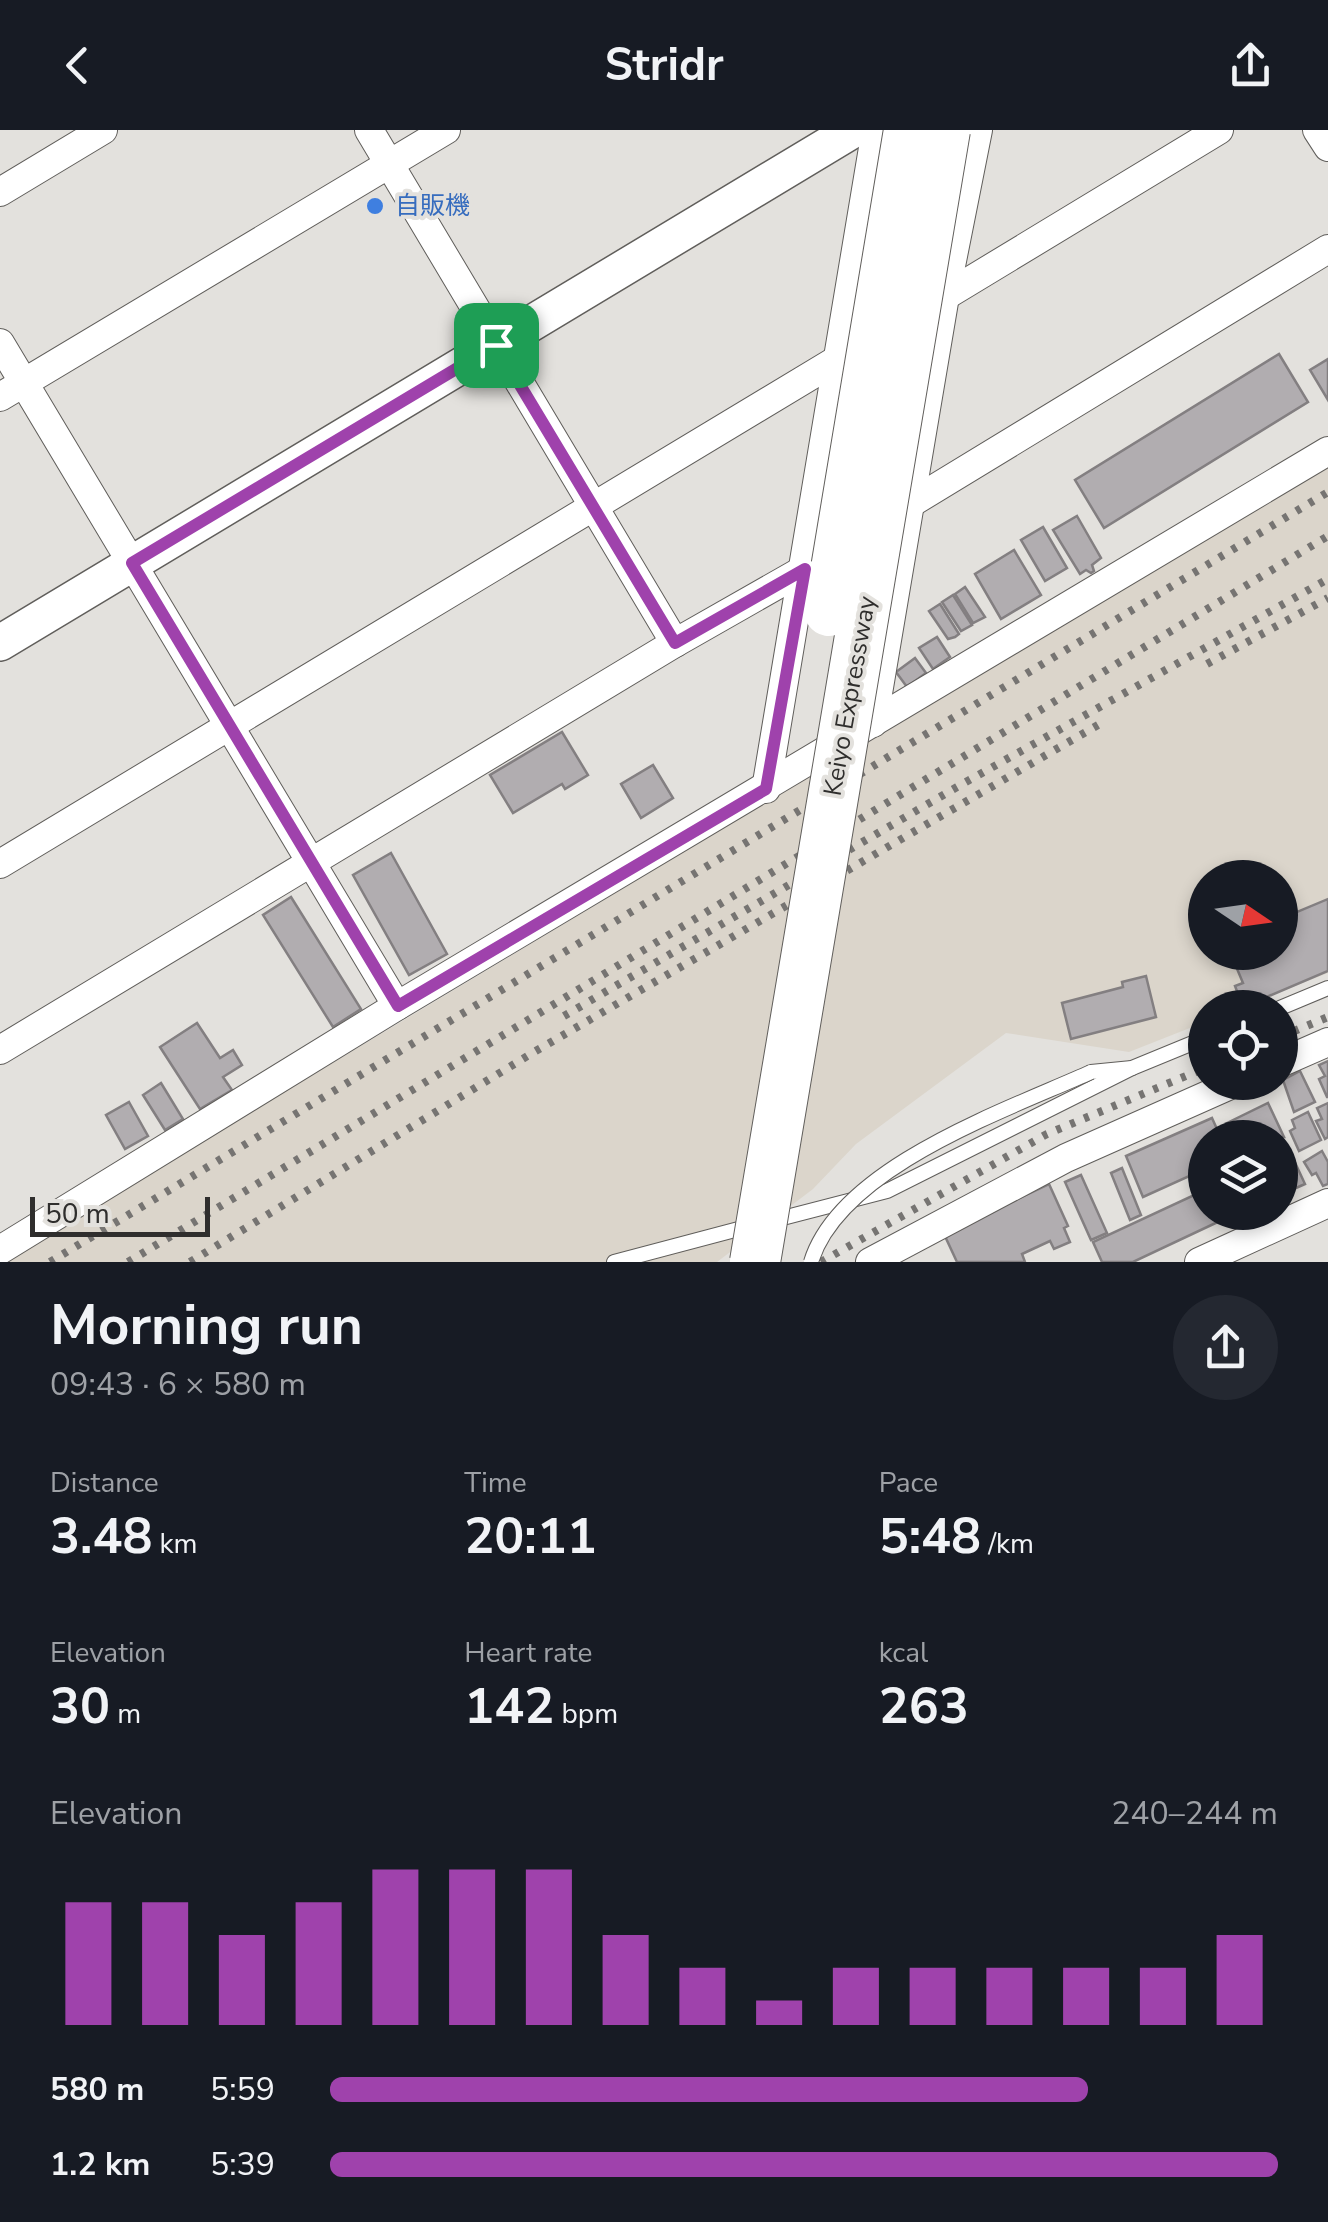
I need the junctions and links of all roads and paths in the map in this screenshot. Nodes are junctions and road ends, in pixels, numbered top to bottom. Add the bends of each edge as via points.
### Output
1 (103, 130) edge
2 (369, 130) edge
3 (446, 130) edge
4 (853, 130) edge
5 (876, 130) edge
6 (909, 130) edge
7 (946, 130) edge
8 (978, 130) edge
9 (1219, 130) edge
10 (1318, 130) edge
11 (1328, 147) edge
12 (389, 164) junction
13 (0, 192) edge
14 (1328, 249) edge
15 (945, 296) junction
16 (0, 342) edge
17 (496, 345) junction
18 (840, 358) junction
19 (12, 390) edge
20 (1328, 451) edge
21 (911, 504) junction
22 (594, 507) junction
23 (132, 563) junction
24 (805, 569) junction
25 (0, 643) edge
26 (675, 643) junction
27 (873, 724) junction
28 (228, 726) junction
29 (766, 789) junction
30 (311, 863) junction
31 (0, 864) edge
32 (1328, 988) edge
33 (1298, 1000) edge
34 (398, 1006) junction
35 (1328, 1042) edge
36 (1188, 1045) edge
37 (0, 1050) edge
38 (1298, 1056) edge
39 (1132, 1068) junction
40 (1196, 1100) edge
41 (1328, 1203) edge
42 (0, 1250) edge
43 (614, 1262) edge
44 (722, 1262) edge
45 (755, 1262) edge
46 (811, 1262) edge
47 (870, 1262) edge
48 (1198, 1262) edge

1 - 13 street
2 - 12 street
3 - 12 street
4 - 17 street
5 - 18 street
6 - 44 highway, Keiyo Expressway, bridge
7 - 45 highway, Keiyo Expressway, bridge
8 - 15 street
9 - 15 street
10 - 11 street
12 - 17 street
12 - 19 street
14 - 21 street
15 - 21 street
16 - 19 street
17 - 22 street
17 - 23 street
18 - 22 street
18 - 24 street
19 - 23 street
20 - 27 street
21 - 27 street
22 - 26 street
22 - 28 street
23 - 25 street
23 - 28 street
24 - 26 street
24 - 29 street
26 - 30 street
27 - 29 street
28 - 30 street
28 - 31 street
29 - 34 street
30 - 34 street
30 - 37 street
32 - 33 lane
34 - 42 street
35 - 38 street
36 - 39 lane
39 - 43 lane via 887,1191
39 - 46 lane, bridge via 1090,1072 885,1172 835,1222
40 - 47 street via 1066,1158
41 - 48 street

